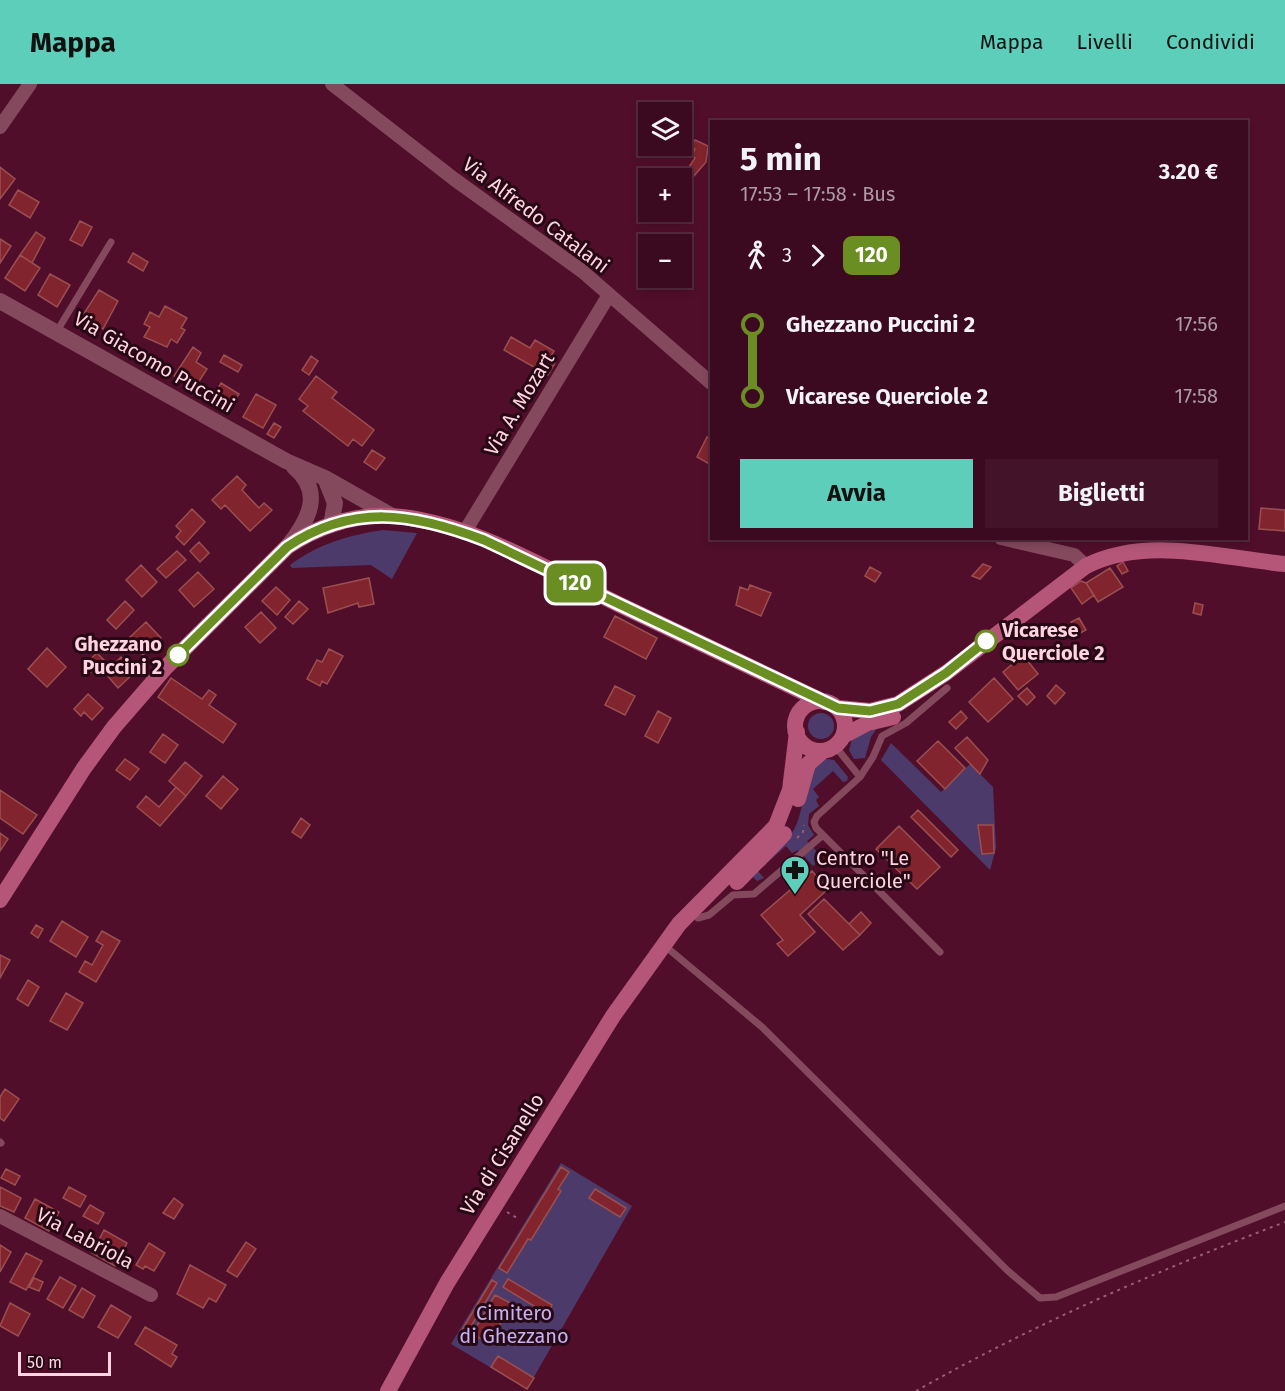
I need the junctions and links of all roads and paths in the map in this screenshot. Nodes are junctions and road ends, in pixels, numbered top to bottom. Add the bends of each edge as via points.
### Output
1 (30, 84) edge
2 (332, 84) edge
3 (0, 127) edge
4 (111, 242) dead end
5 (609, 295) junction
6 (0, 301) edge
7 (57, 331) junction
8 (710, 382) edge
9 (317, 482) junction
10 (392, 516) junction
11 (331, 525) junction
12 (464, 533) junction
13 (1010, 540) edge
14 (287, 547) junction
15 (1285, 564) edge
16 (1086, 566) junction
17 (756, 671) junction
18 (947, 680) junction
19 (831, 705) junction
20 (797, 724) junction
21 (834, 744) junction
22 (860, 777) junction
23 (823, 835) junction
24 (740, 872) junction
25 (754, 894) junction
26 (0, 900) edge
27 (698, 918) junction
28 (664, 946) junction
29 (940, 952) dead end
30 (1285, 1206) edge
31 (0, 1216) edge
32 (1285, 1221) edge
33 (151, 1295) dead end
34 (388, 1391) edge
35 (916, 1391) edge

1 - 3 street
2 - 5 street, Via Alfredo Catalani
4 - 7 lane
5 - 8 street, Via Alfredo Catalani
5 - 12 street, Via A. Mozart
6 - 7 street, Via Giacomo Puccini
7 - 9 street, Via Giacomo Puccini
9 - 10 street, Via Giacomo Puccini
9 - 11 street, Via Giacomo Puccini via 335,503
9 - 14 street via 308,513
10 - 11 main road
10 - 12 main road via 431,522
11 - 14 main road
12 - 17 main road via 535,563
13 - 16 street via 1074,555
14 - 26 main road via 166,666 114,727
15 - 16 main road via 1162,550 1121,553
16 - 18 main road
17 - 19 main road
17 - 20 main road via 788,695
18 - 19 main road via 889,708 870,711
18 - 21 main road via 901,713 868,723
18 - 22 lane via 906,723 882,735
19 - 20 main road via 809,704
19 - 21 main road via 845,721
20 - 21 main road via 804,745
20 - 24 main road, Via di Cisanello via 792,781 782,814
21 - 22 lane
21 - 24 main road, Via di Cisanello via 808,764 795,813 785,832
22 - 23 lane via 816,817 815,826
23 - 25 lane
23 - 29 lane
24 - 25 lane
24 - 27 main road, Via di Cisanello
24 - 28 main road, Via di Cisanello via 679,924
25 - 27 lane via 733,895 709,915
27 - 28 main road, Via di Cisanello
28 - 30 lane via 762,1027 1008,1271 1040,1298 1056,1297
28 - 34 main road, Via di Cisanello via 613,1016 529,1147
31 - 33 street, Via Labriola
32 - 35 path via 1077,1306

